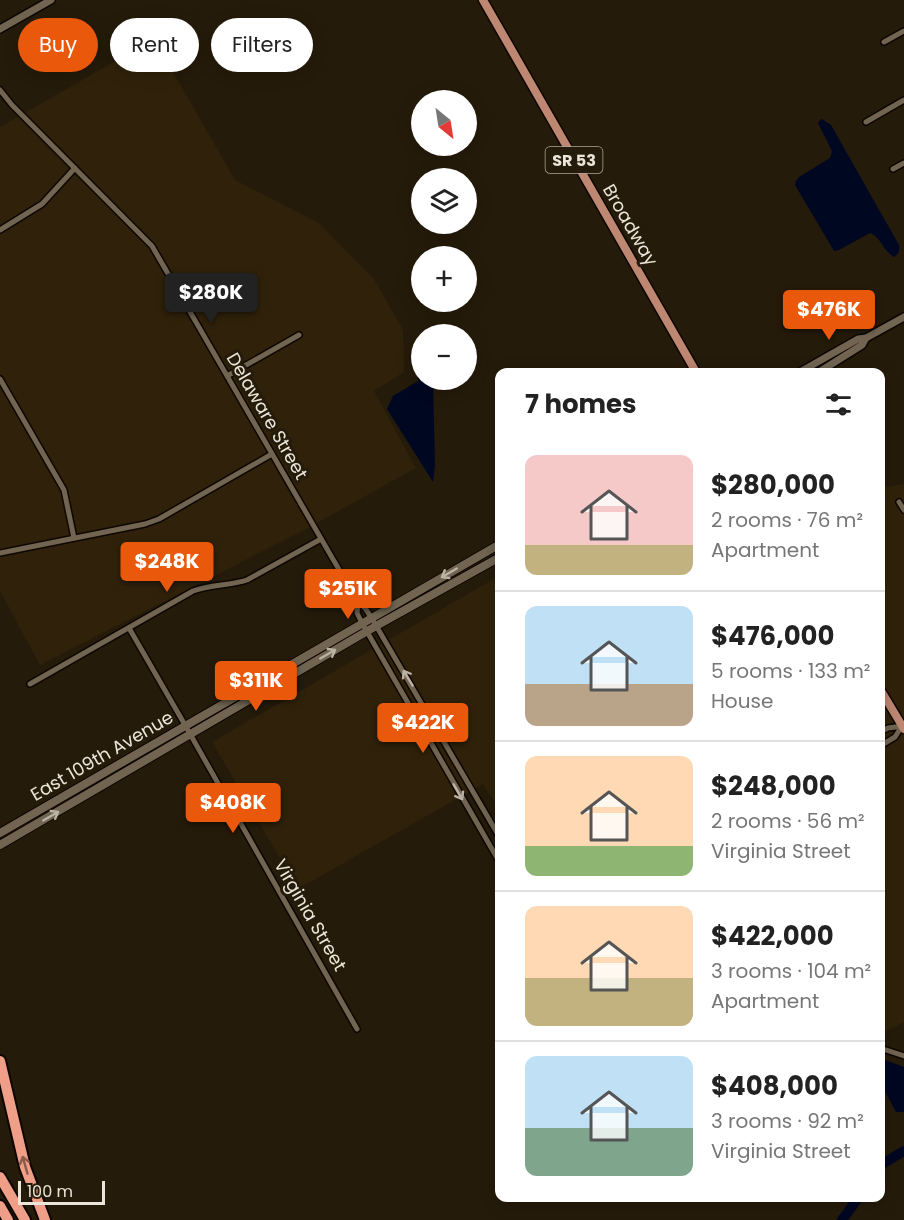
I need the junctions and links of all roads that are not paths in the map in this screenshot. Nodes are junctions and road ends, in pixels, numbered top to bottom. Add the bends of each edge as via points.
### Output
1 (51, 0) edge
2 (483, 0) edge
3 (0, 29) edge
4 (904, 31) edge
5 (885, 42) dead end
6 (0, 90) edge
7 (904, 99) edge
8 (866, 122) dead end
9 (904, 163) edge
10 (75, 168) junction
11 (893, 169) dead end
12 (0, 230) edge
13 (904, 317) edge
14 (299, 335) dead end
15 (866, 338) junction
16 (694, 368) edge
17 (807, 368) edge
18 (825, 368) edge
19 (227, 376) junction
20 (0, 379) edge
21 (272, 454) junction
22 (899, 502) dead end
23 (904, 510) edge
24 (74, 538) junction
25 (321, 539) junction
26 (495, 547) edge
27 (0, 553) edge
28 (495, 561) edge
29 (358, 602) junction
30 (371, 617) junction
31 (362, 622) junction
32 (376, 626) junction
33 (129, 628) junction
34 (367, 632) junction
35 (30, 684) dead end
36 (885, 697) edge
37 (185, 725) junction
38 (903, 727) edge
39 (885, 730) edge
40 (191, 735) junction
41 (885, 743) edge
42 (495, 829) edge
43 (0, 833) edge
44 (0, 845) edge
45 (495, 854) edge
46 (357, 1029) dead end
47 (885, 1050) edge
48 (904, 1056) edge
49 (0, 1061) edge
50 (0, 1177) edge
51 (0, 1206) edge
52 (8, 1220) edge
53 (25, 1220) edge
54 (45, 1220) edge

1 - 3 street
2 - 16 main road, Broadway / SR 53
4 - 5 street
6 - 10 street, Delaware Street
7 - 8 street
9 - 11 street
10 - 12 street via 42,204
10 - 19 street, Delaware Street via 153,246
13 - 15 street
14 - 19 street
15 - 17 street
15 - 18 street via 862,345
19 - 21 street, Delaware Street
20 - 24 street via 64,490
21 - 24 street via 159,519
21 - 25 street, Delaware Street
22 - 23 street
24 - 27 street
25 - 29 street, Delaware Street
25 - 33 street via 247,580 192,591
26 -> 30 main road, East 109th Avenue
28 - 32 main road, East 109th Avenue
29 - 30 street, Delaware Street
29 - 31 street, Delaware Street via 357,613
30 - 31 main road, East 109th Avenue
30 - 32 street, Delaware Street
31 - 34 street, Delaware Street
31 - 37 main road, East 109th Avenue
32 - 34 main road, East 109th Avenue
42 -> 32 street, Delaware Street
33 - 35 street
33 - 37 street, Virginia Street
40 -> 34 main road, East 109th Avenue
34 -> 45 street, Delaware Street
36 - 38 main road
37 - 40 street, Virginia Street
37 - 43 main road, East 109th Avenue
38 - 39 street
38 - 41 street
44 -> 40 main road, East 109th Avenue
40 - 46 street, Virginia Street
47 - 48 street
54 -> 49 highway via 25,1167
50 - 53 highway
51 - 52 highway

